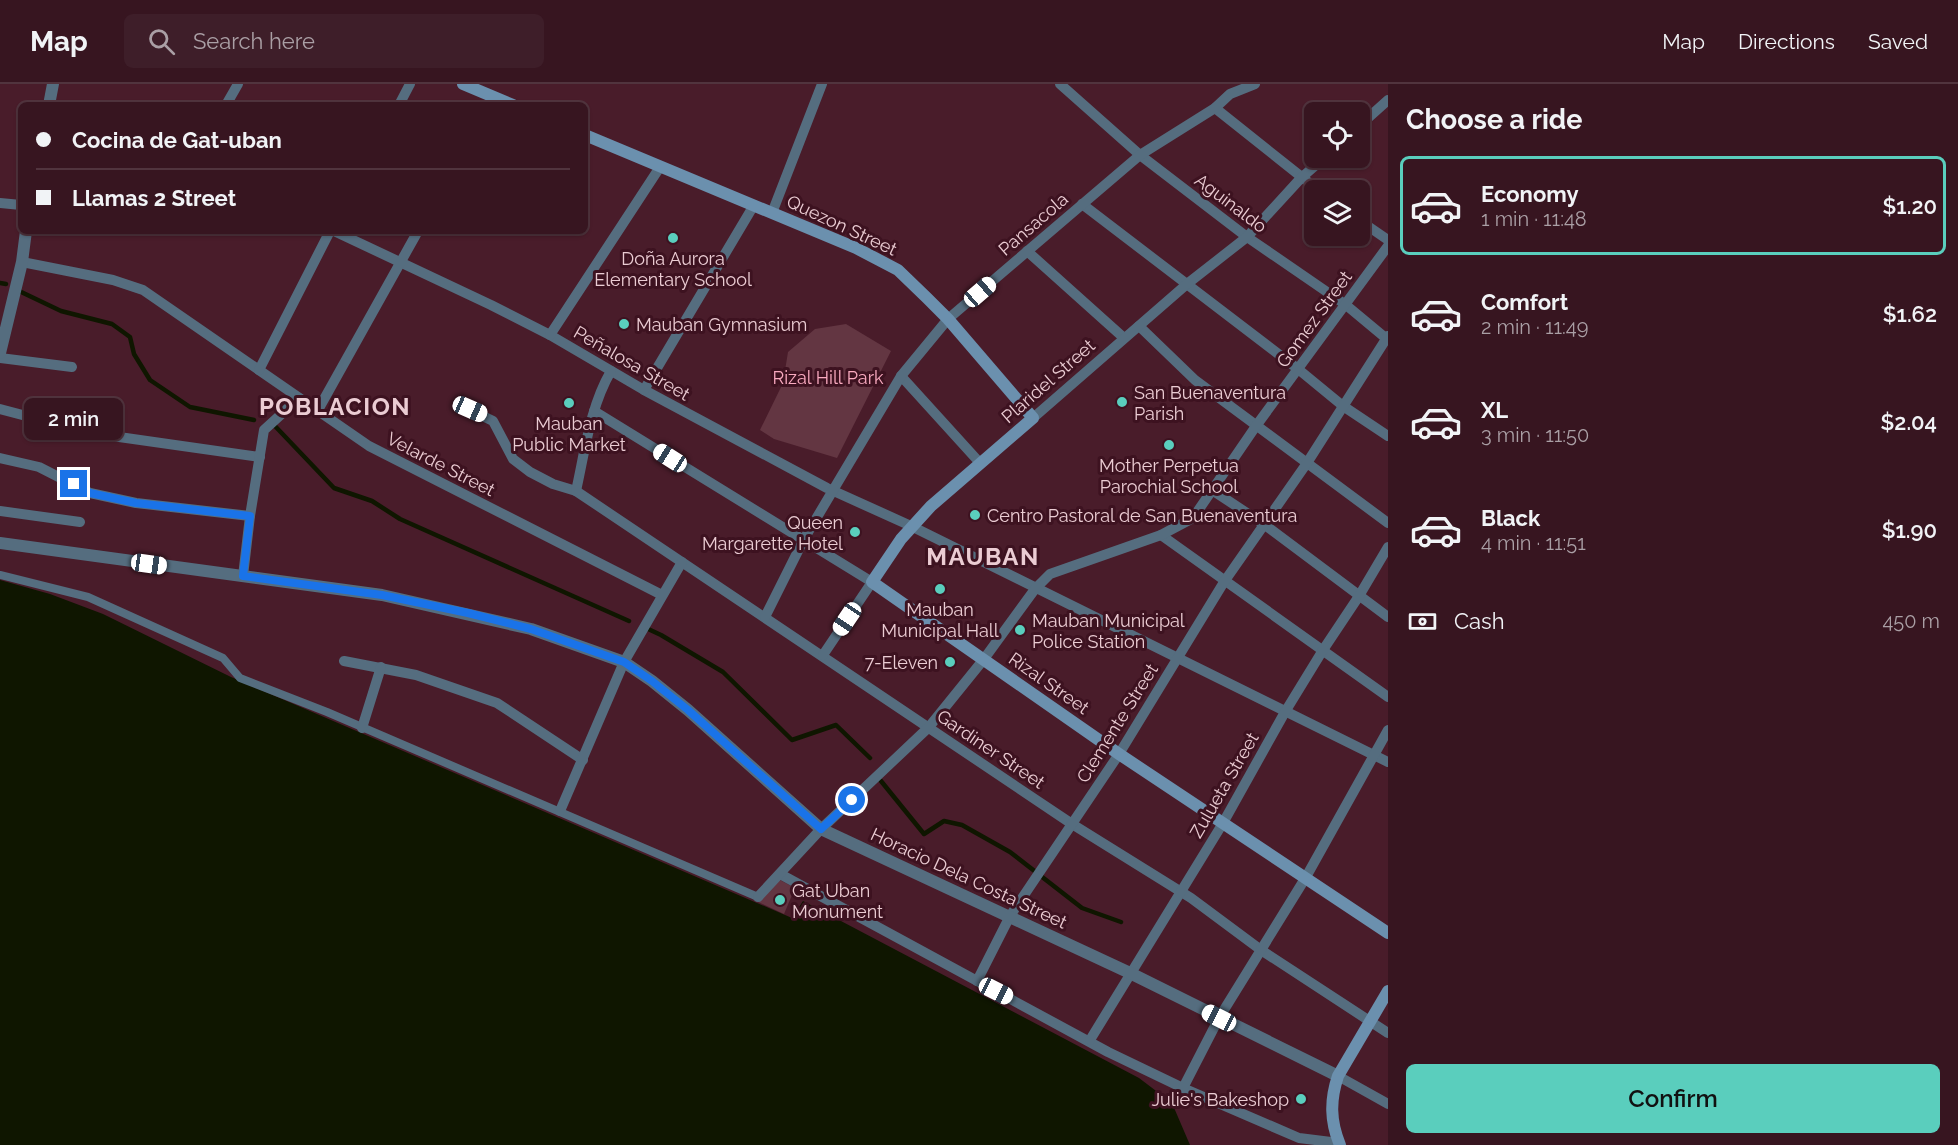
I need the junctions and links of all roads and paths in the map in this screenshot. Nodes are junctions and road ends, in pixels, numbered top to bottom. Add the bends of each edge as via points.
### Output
1 (53, 84) edge
2 (238, 84) edge
3 (410, 84) edge
4 (463, 84) edge
5 (822, 84) edge
6 (1060, 84) edge
7 (1255, 84) edge
8 (1388, 100) edge
9 (50, 102) edge
10 (228, 102) edge
11 (401, 102) edge
12 (506, 102) edge
13 (1215, 108) junction
14 (1370, 116) edge
15 (588, 136) edge
16 (1140, 155) junction
17 (660, 167) junction
18 (1312, 168) edge
19 (1301, 178) junction
20 (1304, 180) edge
21 (0, 202) edge
22 (1082, 204) junction
23 (18, 205) edge
24 (754, 205) junction
25 (771, 213) junction
26 (1370, 228) edge
27 (26, 234) edge
28 (330, 234) edge
29 (339, 234) edge
30 (416, 234) edge
31 (1247, 237) junction
32 (1388, 240) edge
33 (1388, 246) edge
34 (1027, 251) junction
35 (22, 262) junction
36 (401, 262) junction
37 (1187, 284) junction
38 (1346, 305) junction
39 (948, 319) junction
40 (1139, 326) junction
41 (550, 335) junction
42 (1124, 338) junction
43 (1387, 338) edge
44 (0, 353) edge
45 (0, 358) edge
46 (72, 367) dead end
47 (1298, 369) junction
48 (259, 370) junction
49 (611, 371) junction
50 (901, 376) junction
51 (644, 390) junction
52 (299, 398) junction
53 (458, 404) dead end
54 (1343, 406) junction
55 (0, 409) edge
56 (318, 411) junction
57 (594, 411) junction
58 (1033, 418) junction
59 (1256, 426) junction
60 (1388, 436) edge
61 (260, 457) junction
62 (0, 458) edge
63 (980, 463) junction
64 (1307, 463) junction
65 (832, 490) junction
66 (1212, 490) junction
67 (576, 491) junction
68 (0, 511) edge
69 (250, 516) junction
70 (80, 522) dead end
71 (1388, 523) edge
72 (1264, 525) junction
73 (911, 526) junction
74 (1161, 535) junction
75 (804, 539) junction
76 (0, 543) edge
77 (1388, 547) edge
78 (682, 562) junction
79 (0, 576) edge
80 (243, 576) junction
81 (872, 582) junction
82 (1224, 582) junction
83 (1035, 589) junction
84 (662, 595) junction
85 (1359, 596) junction
86 (765, 617) junction
87 (1388, 617) edge
88 (1323, 650) junction
89 (823, 655) junction
90 (1176, 658) junction
91 (984, 659) junction
92 (344, 661) dead end
93 (624, 662) junction
94 (381, 667) junction
95 (1388, 698) edge
96 (1285, 712) junction
97 (362, 728) junction
98 (929, 728) junction
99 (1388, 730) edge
100 (1119, 753) junction
101 (1374, 755) junction
102 (583, 760) junction
103 (1388, 762) edge
104 (560, 811) junction
105 (1223, 823) junction
106 (1072, 824) junction
107 (821, 829) junction
108 (780, 874) junction
109 (1306, 877) junction
110 (1181, 892) junction
111 (758, 897) joint
112 (1010, 916) junction
113 (1388, 933) edge
114 (1262, 950) junction
115 (1130, 973) junction
116 (977, 981) junction
117 (1388, 991) edge
118 (1219, 1018) junction
119 (1370, 1022) junction
120 (1388, 1033) edge
121 (1090, 1040) junction
122 (1338, 1076) junction
123 (1183, 1088) junction
124 (1388, 1104) edge
125 (1340, 1144) edge

1 - 9 street
2 - 10 street
3 - 11 street
4 - 12 main road
5 - 25 street
6 - 16 street, Aguinaldo
7 - 13 street, Pansacola via 1230,94
8 - 14 street
13 - 16 street, Pansacola
13 - 19 street
15 - 17 main road, Quezon Street
16 - 22 street, Pansacola
16 - 31 street, Aguinaldo
17 - 24 main road, Quezon Street
17 - 41 street
18 - 19 street, Plaridel Street
19 - 20 street
19 - 31 street, Plaridel Street
21 - 23 street
22 - 34 street, Pansacola
22 - 37 street
24 - 25 main road, Quezon Street
24 - 51 street
25 - 39 main road, Quezon Street via 898,270
26 - 32 street
27 - 35 street
28 - 48 street
29 - 36 street, Peñalosa Street
30 - 36 street
31 - 37 street, Plaridel Street
31 - 38 street, Aguinaldo
33 - 38 street, Gomez Street
34 - 39 street, Pansacola
34 - 42 street
35 - 44 street
35 - 48 street, Velarde Street via 143,290
36 - 41 street, Peñalosa Street
36 - 56 street
37 - 40 street, Plaridel Street
37 - 47 street
38 - 43 street, Aguinaldo
38 - 47 street, Gomez Street
39 - 50 street, Pansacola
39 - 58 main road, Quezon Street
40 - 42 street, Plaridel Street
40 - 59 street via 1195,380
41 - 49 street, Peñalosa Street
42 - 58 street, Plaridel Street
43 - 54 street, Clemente Street
45 - 46 street
47 - 54 street
47 - 59 street, Gomez Street
48 - 52 street, Velarde Street
49 - 51 street, Peñalosa Street
49 - 57 street
50 - 63 street
50 - 65 street, Pansacola
51 - 65 street, Peñalosa Street
52 - 56 street, Velarde Street
52 - 61 street via 264,430
53 - 67 street, Gardiner Street via 493,421 513,459 530,472
54 - 60 street
54 - 64 street, Clemente Street
55 - 61 street via 91,433
56 - 84 street, Velarde Street via 369,446
57 - 67 street
57 - 75 street, Rizal Street
58 - 63 main road, Plaridel Street
59 - 64 street
59 - 66 street, Gomez Street
61 - 69 street
62 - 69 street via 39,467 90,493 136,503
63 - 73 main road, Plaridel Street
64 - 71 street
64 - 72 street, Clemente Street
65 - 73 street, Peñalosa Street
65 - 75 street, Pansacola
66 - 72 street
66 - 74 street, Gomez Street via 1193,518
67 - 78 street, Gardiner Street
68 - 70 street
69 - 80 street
72 - 82 street, Clemente Street
72 - 85 street
73 - 81 main road, Plaridel Street
73 - 83 street, Peñalosa Street
74 - 82 street
74 - 83 street, Gomez Street via 1050,574
75 - 81 street, Rizal Street
75 - 86 street, Pansacola
76 - 80 street, Horacio Dela Costa Street
77 - 85 street, Zulueta Street
78 - 84 street
78 - 86 street, Gardiner Street
79 - 97 street via 88,597 223,658 240,678
80 - 93 street, Horacio Dela Costa Street via 382,595 468,613 531,629
81 - 89 street, Plaridel Street
81 - 91 main road, Rizal Street
82 - 88 street
82 - 90 street, Clemente Street
83 - 90 street, Peñalosa Street
83 - 91 street, Gomez Street
84 - 93 street
85 - 87 street
85 - 88 street, Zulueta Street
86 - 89 street, Gardiner Street
88 - 95 street
88 - 96 street, Zulueta Street
89 - 98 street, Gardiner Street
90 - 96 street, Peñalosa Street
90 - 100 street, Clemente Street
91 - 98 street, Gomez Street
91 - 100 main road, Rizal Street
92 - 94 street
93 - 102 street
93 - 107 street, Horacio Dela Costa Street via 688,710
94 - 97 street
94 - 102 street via 417,675 497,703
96 - 101 street, Peñalosa Street
96 - 105 street, Zulueta Street
97 - 104 street
98 - 106 street, Gardiner Street
98 - 107 street, Gomez Street
99 - 101 street
100 - 105 main road, Rizal Street
100 - 106 street, Clemente Street
101 - 103 street, Peñalosa Street
101 - 109 street
102 - 104 street
104 - 111 street
105 - 109 main road, Rizal Street
105 - 110 street, Zulueta Street
106 - 110 street, Gardiner Street
106 - 112 street, Clemente Street
107 - 108 street, Gomez Street
107 - 112 street, Horacio Dela Costa Street
108 - 111 street, Gomez Street
108 - 116 street
109 - 113 main road, Rizal Street
109 - 114 street
110 - 114 street, Gardiner Street
110 - 115 street, Zulueta Street
112 - 115 street, Horacio Dela Costa Street
112 - 116 street, Clemente Street
114 - 118 street
114 - 119 street, Gardiner Street
115 - 118 street, Horacio Dela Costa Street
115 - 121 street, Zulueta Street
116 - 121 street
117 - 119 main road
118 - 122 street, Horacio Dela Costa Street
118 - 123 street
119 - 120 street, Gardiner Street
119 - 122 main road
121 - 123 street
122 - 124 street, Horacio Dela Costa Street
122 - 125 main road via 1332,1109
123 - 125 street via 1299,1138

